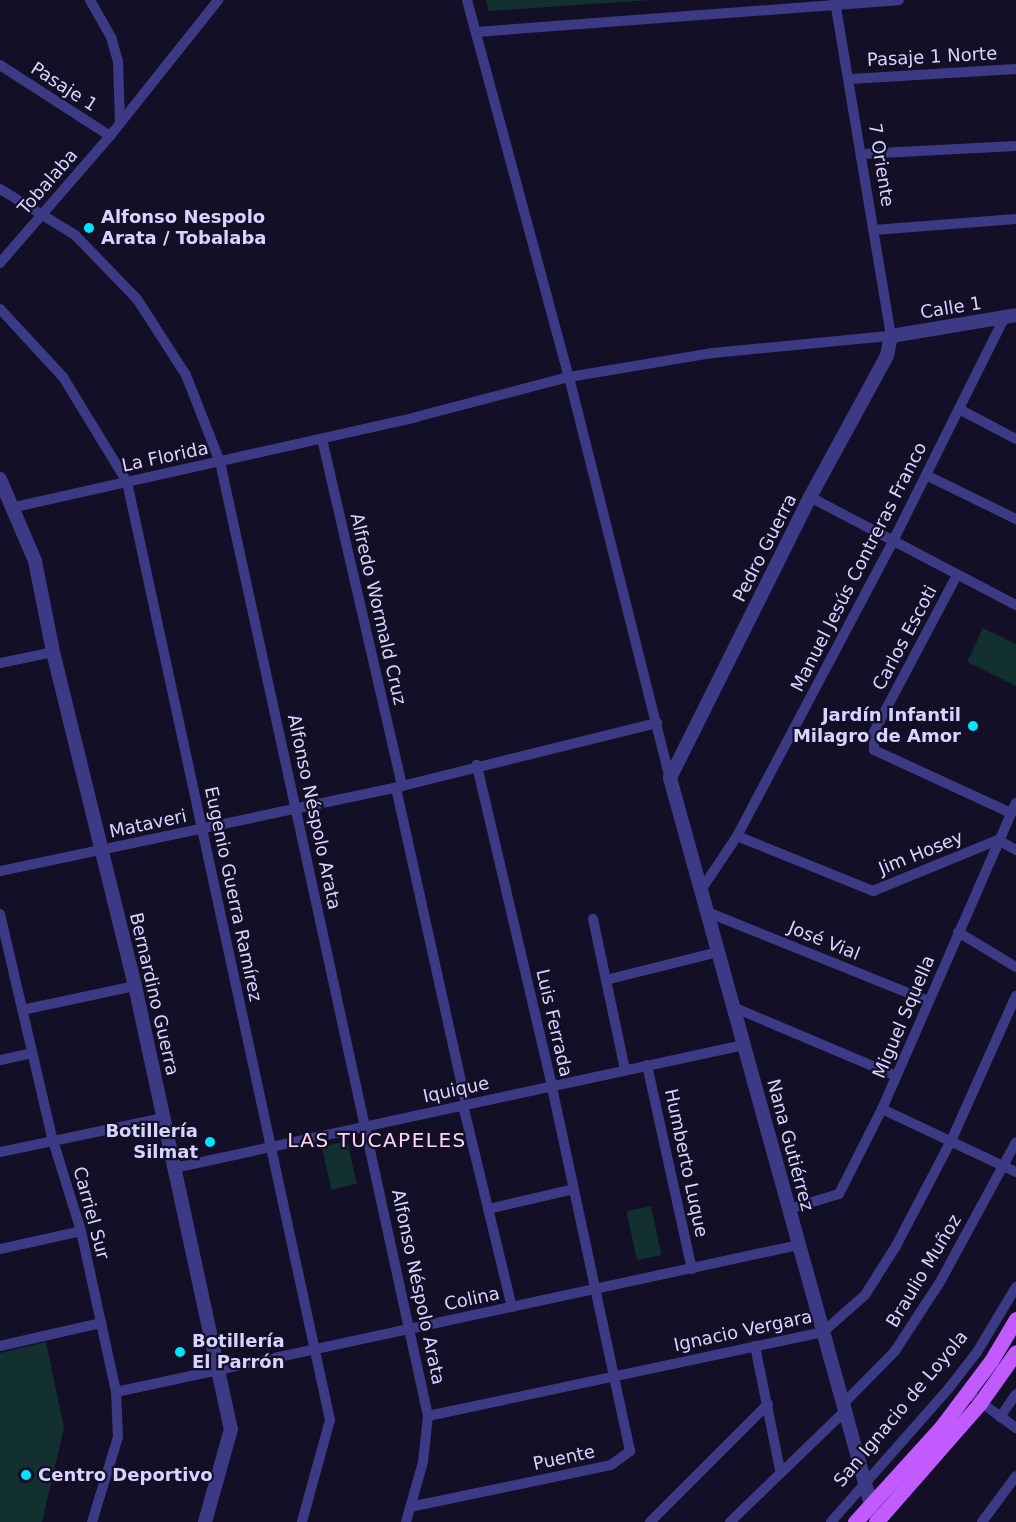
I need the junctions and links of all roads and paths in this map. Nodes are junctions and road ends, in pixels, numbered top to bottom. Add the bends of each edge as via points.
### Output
1 (82, 0) edge
2 (218, 0) edge
3 (467, 0) edge
4 (899, 0) edge
5 (836, 2) edge
6 (92, 4) edge
7 (476, 32) junction
8 (0, 65) edge
9 (1016, 69) edge
10 (851, 79) junction
11 (120, 122) junction
12 (110, 136) junction
13 (1016, 146) edge
14 (862, 154) junction
15 (0, 189) edge
16 (42, 214) junction
17 (1016, 219) edge
18 (874, 230) junction
19 (0, 263) edge
20 (0, 309) edge
21 (1010, 316) edge
22 (891, 336) junction
23 (569, 377) junction
24 (959, 409) junction
25 (322, 439) junction
26 (1016, 439) edge
27 (220, 462) junction
28 (926, 475) junction
29 (0, 482) edge
30 (127, 482) junction
31 (810, 497) junction
32 (15, 507) junction
33 (1016, 519) edge
34 (893, 541) junction
35 (957, 575) junction
36 (1016, 605) edge
37 (53, 652) junction
38 (0, 663) edge
39 (657, 723) junction
40 (477, 765) junction
41 (670, 778) junction
42 (399, 787) junction
43 (1013, 808) edge
44 (297, 809) junction
45 (202, 830) junction
46 (737, 836) junction
47 (998, 840) junction
48 (102, 850) junction
49 (1016, 850) edge
50 (0, 871) edge
51 (701, 890) junction
52 (707, 912) junction
53 (0, 914) edge
54 (593, 919) dead end
55 (958, 932) junction
56 (718, 952) junction
57 (6, 964) edge
58 (1016, 967) edge
59 (606, 980) junction
60 (135, 986) junction
61 (1016, 996) edge
62 (928, 1001) junction
63 (733, 1007) junction
64 (22, 1011) junction
65 (744, 1045) junction
66 (32, 1053) junction
67 (0, 1060) edge
68 (647, 1065) junction
69 (625, 1070) junction
70 (896, 1076) junction
71 (552, 1086) junction
72 (465, 1105) junction
73 (882, 1109) junction
74 (163, 1118) junction
75 (367, 1126) junction
76 (53, 1141) junction
77 (951, 1141) junction
78 (1016, 1142) edge
79 (271, 1147) junction
80 (0, 1152) edge
81 (1003, 1166) junction
82 (174, 1168) junction
83 (1016, 1172) edge
84 (574, 1189) junction
85 (488, 1209) junction
86 (789, 1209) junction
87 (81, 1231) junction
88 (799, 1245) junction
89 (0, 1249) edge
90 (692, 1269) junction
91 (1016, 1287) edge
92 (596, 1289) junction
93 (512, 1307) junction
94 (1016, 1319) edge
95 (101, 1323) junction
96 (411, 1329) junction
97 (823, 1332) junction
98 (0, 1346) edge
99 (755, 1346) junction
100 (314, 1349) junction
101 (1016, 1352) edge
102 (218, 1370) junction
103 (614, 1374) junction
104 (116, 1392) junction
105 (969, 1393) junction
106 (1016, 1394) edge
107 (980, 1403) junction
108 (768, 1404) junction
109 (844, 1408) junction
110 (428, 1416) junction
111 (1000, 1417) junction
112 (1016, 1428) edge
113 (780, 1470) junction
114 (1016, 1476) edge
115 (866, 1485) junction
116 (871, 1505) junction
117 (410, 1507) junction
118 (988, 1520) edge
119 (92, 1522) edge
120 (205, 1522) edge
121 (302, 1522) edge
122 (406, 1522) edge
123 (650, 1522) edge
124 (730, 1522) edge
125 (831, 1522) edge
126 (855, 1522) edge
127 (876, 1522) edge

1 - 6 street
2 - 11 street, Tobalaba
3 - 7 street
4 - 5 street
5 - 7 street
5 - 10 street, 7 Oriente
6 - 11 street via 111,37 118,62
7 - 23 street
8 - 12 street, Pasaje 1
9 - 10 street, Pasaje 1 Norte
10 - 14 street, 7 Oriente
11 - 12 street, Tobalaba
12 - 16 street, Tobalaba
13 - 14 street
14 - 18 street, 7 Oriente
15 - 16 street, Alfonso Néspolo Arata
16 - 19 street, Tobalaba
16 - 27 street, Alfonso Néspolo Arata via 97,255 155,323 199,402
17 - 18 street
18 - 22 street, 7 Oriente
20 - 30 street, Eugenio Guerra Ramírez via 63,377
21 - 22 street, Calle 1
21 - 24 street, Manuel Jesús Contreras Franco
22 - 23 street, La Florida via 713,353
22 - 31 street, Pedro Guerra via 887,356
23 - 25 street, La Florida
23 - 39 street
24 - 26 street
24 - 28 street, Manuel Jesús Contreras Franco
25 - 27 street, La Florida
25 - 42 street, Alfredo Wormald Cruz
27 - 30 street, La Florida
27 - 44 street, Alfonso Néspolo Arata
28 - 33 street
28 - 34 street, Manuel Jesús Contreras Franco
29 - 32 street, Bernardino Guerra
30 - 32 street, La Florida
30 - 45 street, Eugenio Guerra Ramírez
31 - 34 street
31 - 41 street, Pedro Guerra
32 - 37 street, Bernardino Guerra via 35,561
34 - 35 street
34 - 46 street, Manuel Jesús Contreras Franco
35 - 36 street
35 - 43 street, Carlos Escoti via 874,732 874,750
37 - 38 street
37 - 48 street, Bernardino Guerra
39 - 40 street, Mataveri
39 - 41 street
40 - 42 street, Mataveri
40 - 71 street, Luis Ferrada
41 - 51 street, Nana Gutiérrez
42 - 44 street, Mataveri
42 - 72 street, Alfredo Wormald Cruz
43 - 47 street, Miguel Squella
44 - 45 street, Mataveri
44 - 75 street, Alfonso Néspolo Arata
45 - 48 street, Mataveri
45 - 79 street, Eugenio Guerra Ramírez
46 - 47 street, Jim Hosey via 873,891
46 - 51 street, Manuel Jesús Contreras Franco
47 - 49 street
47 - 55 street, Miguel Squella
48 - 50 street, Mataveri
48 - 60 street, Bernardino Guerra
51 - 52 street, Nana Gutiérrez
52 - 56 street, Nana Gutiérrez
52 - 62 street, José Vial
53 - 57 street, Carriel Sur
54 - 59 street
55 - 58 street
55 - 62 street, Miguel Squella
56 - 59 street
56 - 63 street, Nana Gutiérrez
57 - 64 street, Carriel Sur
59 - 69 street
60 - 64 street
60 - 74 street, Bernardino Guerra
61 - 77 street, Ignacio Vergara
62 - 70 street, Miguel Squella
63 - 65 street, Nana Gutiérrez
63 - 70 street
64 - 66 street, Carriel Sur
65 - 68 street, Iquique
65 - 86 street, Nana Gutiérrez
66 - 67 street
66 - 76 street, Carriel Sur
68 - 69 street, Iquique
68 - 90 street, Humberto Luque
69 - 71 street, Iquique
70 - 73 street, Miguel Squella
71 - 72 street, Iquique
71 - 84 street, Luis Ferrada
72 - 75 street, Iquique
72 - 85 street, Alfredo Wormald Cruz
73 - 77 street
73 - 86 street, Miguel Squella via 839,1194
74 - 76 street
74 - 82 street, Bernardino Guerra
75 - 79 street, Iquique
75 - 96 street, Alfonso Néspolo Arata
76 - 80 street
76 - 87 street, Carriel Sur
77 - 81 street
77 - 97 street, Ignacio Vergara via 897,1246 865,1295
78 - 81 street, Braulio Muñoz
79 - 82 street, Iquique
79 - 100 street, Eugenio Guerra Ramírez
81 - 83 street
81 - 109 street, Braulio Muñoz via 940,1282 895,1350
82 - 102 street, Bernardino Guerra
84 - 85 street
84 - 92 street, Luis Ferrada
85 - 93 street, Alfredo Wormald Cruz
86 - 88 street, Nana Gutiérrez
87 - 89 street
87 - 95 street, Carriel Sur
88 - 90 street, Colina
88 - 97 street, Nana Gutiérrez
90 - 92 street, Colina
91 - 115 street, San Ignacio de Loyola via 977,1352
92 - 93 street, Colina
92 - 103 street, Puente
93 - 96 street, Colina
94 - 105 main road, San Ignacio de Loyola
95 - 98 street
95 - 104 street, Carriel Sur
96 - 100 street, Colina
96 - 110 street, Alfonso Néspolo Arata
97 - 99 street, Ignacio Vergara
97 - 109 street, Nana Gutiérrez
99 - 103 street, Ignacio Vergara
99 - 108 street
100 - 102 street, Colina
100 - 121 street, Eugenio Guerra Ramírez via 330,1420
101 - 107 main road
102 - 104 street, Colina
102 - 120 street, Bernardino Guerra via 231,1429
103 - 110 street, Ignacio Vergara
103 - 117 street, Puente via 630,1451 611,1465
104 - 119 street, Carriel Sur via 118,1437
105 - 107 street
105 - 116 main road, San Ignacio de Loyola
106 - 111 street
107 - 111 street
107 - 127 main road
108 - 113 street
108 - 123 street
109 - 113 street, Braulio Muñoz
109 - 115 street, Nana Gutiérrez
110 - 117 street, Alfonso Néspolo Arata via 423,1462
111 - 112 street
113 - 124 street, Braulio Muñoz
114 - 118 street
115 - 116 street, Nana Gutiérrez
115 - 125 street, San Ignacio de Loyola
116 - 126 main road, San Ignacio de Loyola
116 - 127 street, Nana Gutiérrez
117 - 122 street, Alfonso Néspolo Arata

